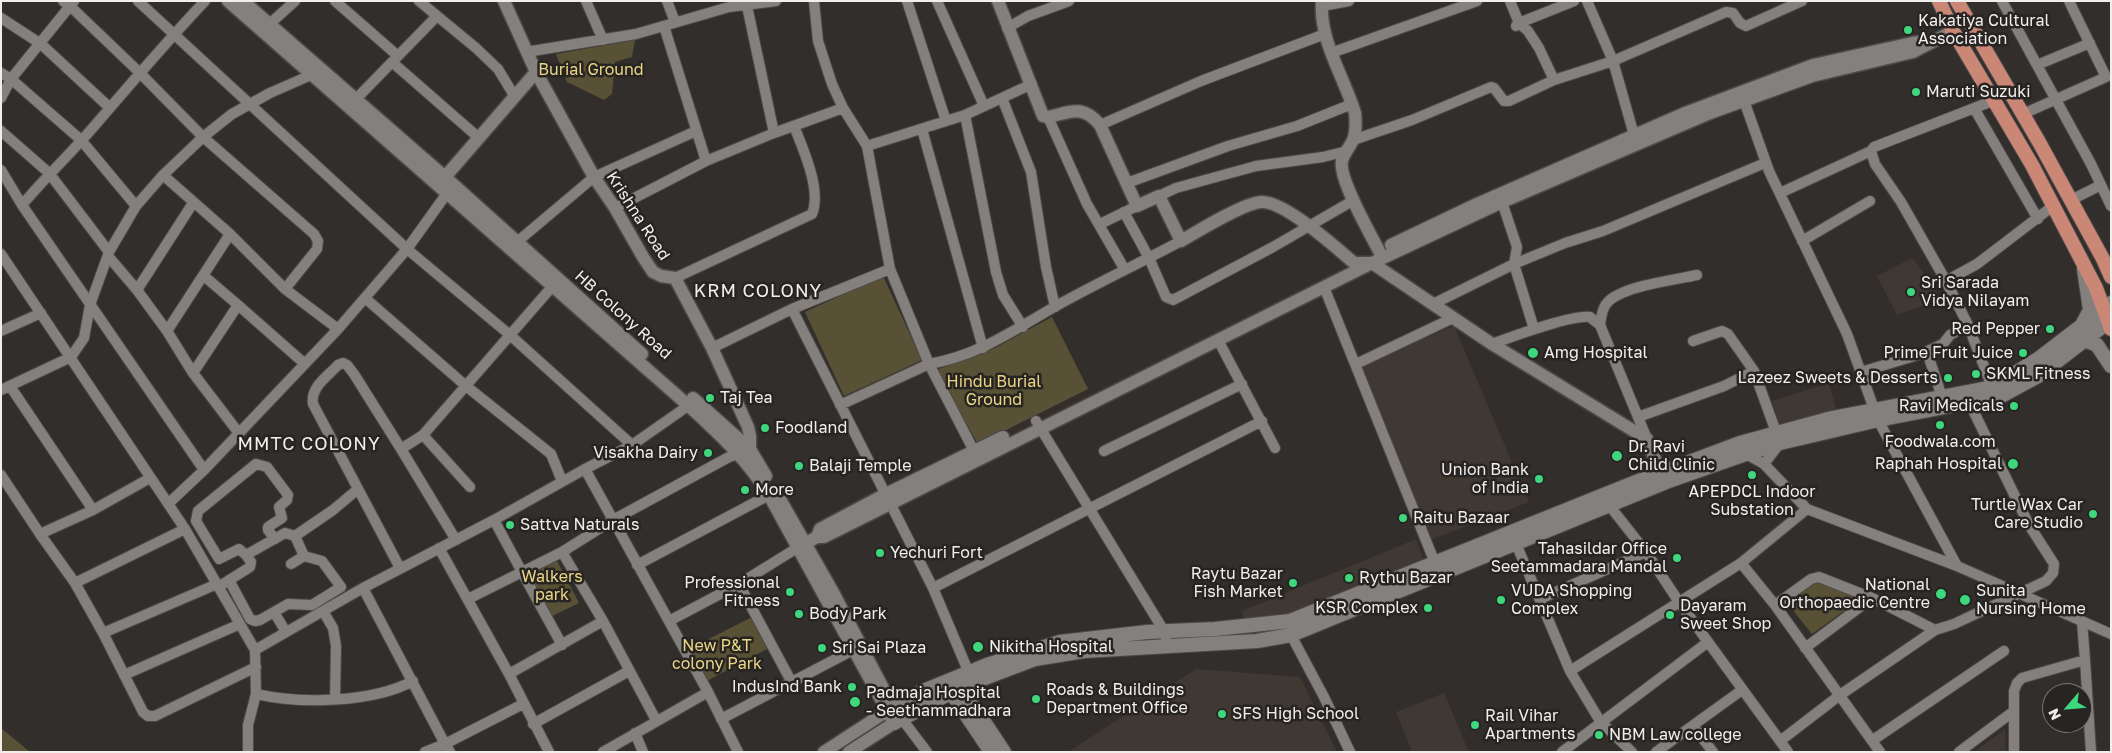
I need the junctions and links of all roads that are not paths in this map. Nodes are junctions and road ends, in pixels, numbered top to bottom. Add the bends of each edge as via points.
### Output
1 (138, 1) edge
2 (205, 1) edge
3 (228, 1) edge
4 (243, 1) edge
5 (295, 1) edge
6 (335, 1) edge
7 (419, 1) edge
8 (504, 1) edge
9 (586, 1) edge
10 (666, 1) edge
11 (814, 1) edge
12 (907, 1) edge
13 (937, 1) edge
14 (998, 1) edge
15 (1069, 1) edge
16 (1349, 1) edge
17 (1477, 1) edge
18 (1510, 1) edge
19 (1574, 1) edge
20 (1587, 1) edge
21 (1802, 1) edge
22 (1939, 1) edge
23 (1957, 1) edge
24 (2002, 1) edge
25 (2069, 1) edge
26 (770, 2) edge
27 (69, 3) edge
28 (1322, 4) edge
29 (747, 6) junction
30 (436, 17) junction
31 (1, 18) edge
32 (675, 22) junction
33 (1518, 25) junction
34 (664, 26) junction
35 (265, 28) junction
36 (1008, 28) junction
37 (1953, 31) junction
38 (174, 34) junction
39 (1325, 34) junction
40 (603, 40) junction
41 (2090, 43) junction
42 (41, 44) junction
43 (526, 52) junction
44 (1331, 53) junction
45 (395, 59) junction
46 (1613, 61) junction
47 (2037, 65) junction
48 (140, 72) junction
49 (536, 72) junction
50 (1, 73) edge
51 (311, 75) junction
52 (2108, 76) edge
53 (11, 79) junction
54 (1554, 80) junction
55 (1032, 84) junction
56 (515, 97) junction
57 (1743, 97) junction
58 (1, 98) edge
59 (1002, 98) junction
60 (2055, 99) junction
61 (355, 100) junction
62 (1995, 100) junction
63 (250, 104) junction
64 (1352, 104) junction
65 (984, 106) junction
66 (110, 108) junction
67 (843, 108) junction
68 (1974, 108) junction
69 (2023, 114) junction
70 (965, 115) junction
71 (1048, 117) junction
72 (946, 121) junction
73 (1100, 125) junction
74 (794, 126) junction
75 (922, 129) junction
76 (1, 131) edge
77 (696, 131) junction
78 (774, 133) junction
79 (202, 137) junction
80 (479, 138) junction
81 (81, 140) junction
82 (1636, 141) junction
83 (1350, 145) junction
84 (867, 146) junction
85 (1871, 151) junction
86 (1324, 157) junction
87 (706, 161) junction
88 (1766, 162) junction
89 (1341, 169) junction
90 (1, 170) edge
91 (49, 173) junction
92 (164, 175) junction
93 (594, 177) junction
94 (1127, 183) junction
95 (449, 185) junction
96 (2101, 185) junction
97 (1780, 194) junction
98 (1160, 196) junction
99 (2077, 197) dead end
100 (1354, 200) junction
101 (1870, 201) dead end
102 (192, 202) junction
103 (1502, 202) junction
104 (22, 205) junction
105 (136, 206) junction
106 (1137, 206) junction
107 (2053, 206) junction
108 (2111, 206) edge
109 (615, 208) junction
110 (1124, 212) junction
111 (2038, 219) junction
112 (1100, 224) junction
113 (1311, 226) junction
114 (230, 234) junction
115 (1181, 241) junction
116 (1802, 241) junction
117 (517, 242) junction
118 (407, 249) junction
119 (1379, 251) junction
120 (1, 254) edge
121 (109, 254) junction
122 (1149, 258) junction
123 (2107, 260) edge
124 (1354, 262) junction
125 (2083, 262) junction
126 (1372, 263) junction
127 (1514, 264) junction
128 (5, 267) edge
129 (890, 269) junction
130 (1125, 270) junction
131 (1697, 275) dead end
132 (204, 276) junction
133 (2111, 276) edge
134 (674, 278) junction
135 (1946, 282) junction
136 (555, 283) junction
137 (1324, 287) junction
138 (285, 289) junction
139 (137, 290) junction
140 (365, 298) junction
141 (1433, 304) junction
142 (90, 305) junction
143 (238, 305) junction
144 (1055, 306) junction
145 (792, 309) junction
146 (41, 313) junction
147 (2109, 317) edge
148 (1453, 318) junction
149 (1600, 325) junction
150 (1968, 325) junction
151 (2082, 326) junction
152 (1023, 327) junction
153 (338, 329) junction
154 (1534, 329) junction
155 (1, 331) edge
156 (167, 331) junction
157 (510, 335) junction
158 (1218, 340) junction
159 (2085, 340) junction
160 (1693, 341) dead end
161 (1492, 344) junction
162 (712, 348) junction
163 (983, 348) junction
164 (1927, 352) junction
165 (71, 357) junction
166 (305, 364) junction
167 (929, 364) junction
168 (1356, 364) junction
169 (2111, 366) edge
170 (1754, 371) junction
171 (1860, 372) junction
172 (193, 373) junction
173 (1242, 384) junction
174 (466, 386) junction
175 (6, 388) edge
176 (1995, 392) junction
177 (1942, 397) junction
178 (692, 403) junction
179 (1970, 404) junction
180 (840, 405) junction
181 (1876, 415) junction
182 (1638, 417) junction
183 (1262, 421) junction
184 (1038, 424) junction
185 (238, 432) junction
186 (422, 435) junction
187 (1779, 438) junction
188 (1647, 439) junction
189 (632, 445) junction
190 (1275, 448) dead end
191 (402, 449) junction
192 (745, 451) junction
193 (974, 451) junction
194 (1104, 452) dead end
195 (1746, 454) junction
196 (1764, 464) junction
197 (585, 469) junction
198 (204, 470) junction
199 (1660, 472) junction
200 (1, 475) edge
201 (150, 478) junction
202 (562, 481) junction
203 (470, 487) dead end
204 (358, 489) junction
205 (769, 495) junction
206 (889, 499) junction
207 (1604, 500) junction
208 (168, 504) junction
209 (1089, 507) junction
210 (1807, 509) junction
211 (93, 510) junction
212 (494, 520) junction
213 (613, 520) junction
214 (185, 529) junction
215 (40, 534) junction
216 (295, 536) junction
217 (1513, 537) junction
218 (275, 539) junction
219 (456, 540) junction
220 (807, 542) junction
221 (439, 548) junction
222 (562, 552) junction
223 (1646, 552) junction
224 (246, 555) junction
225 (304, 556) junction
226 (219, 559) junction
227 (1435, 563) junction
228 (1741, 563) junction
229 (291, 564) dead end
230 (637, 564) junction
231 (206, 566) junction
232 (1957, 566) junction
233 (400, 568) junction
234 (522, 572) junction
235 (229, 580) junction
236 (75, 583) junction
237 (739, 584) junction
238 (217, 585) junction
239 (341, 587) junction
240 (364, 588) junction
241 (933, 588) junction
242 (2020, 593) junction
243 (347, 597) junction
244 (1872, 598) junction
245 (468, 599) junction
246 (1540, 599) junction
247 (1679, 602) junction
248 (1775, 605) junction
249 (323, 610) junction
250 (274, 612) junction
251 (603, 621) junction
252 (669, 621) junction
253 (2082, 621) junction
254 (240, 624) junction
255 (1935, 630) junction
256 (1164, 631) junction
257 (286, 632) junction
258 (103, 633) junction
259 (2111, 634) edge
260 (1291, 635) junction
261 (1708, 642) junction
262 (562, 645) junction
263 (1168, 646) junction
264 (1805, 648) junction
265 (255, 650) junction
266 (852, 650) junction
267 (2004, 651) dead end
268 (2085, 660) junction
269 (256, 668) junction
270 (629, 671) junction
271 (1570, 671) junction
272 (969, 673) junction
273 (509, 674) junction
274 (124, 675) junction
275 (412, 681) junction
276 (791, 681) junction
277 (956, 689) junction
278 (1742, 690) junction
279 (708, 692) junction
280 (256, 694) junction
281 (1840, 695) junction
282 (335, 699) junction
283 (523, 704) junction
284 (890, 709) junction
285 (2014, 712) junction
286 (720, 719) junction
287 (656, 720) junction
288 (898, 721) junction
289 (1600, 721) junction
290 (534, 724) junction
291 (1693, 726) junction
292 (635, 733) junction
293 (1873, 740) junction
294 (1780, 741) junction
295 (447, 748) edge
296 (248, 752) edge
297 (425, 752) edge
298 (549, 752) edge
299 (603, 752) edge
300 (643, 752) edge
301 (738, 752) edge
302 (824, 752) edge
303 (849, 752) edge
304 (926, 752) edge
305 (991, 752) edge
306 (1004, 752) edge
307 (1350, 752) edge
308 (1562, 752) edge
309 (1632, 752) edge
310 (1656, 752) edge
311 (1713, 752) edge
312 (1788, 752) edge
313 (1880, 752) edge
314 (1959, 752) edge
315 (2014, 752) edge
316 (2091, 752) edge

1 - 38 street
2 - 38 street
3 - 35 street
4 - 35 street, HB Colony Road
5 - 35 street
6 - 45 street
7 - 30 street
8 - 43 street, Krishna Road
9 - 40 street
10 - 32 street
11 - 67 street via 818,40
12 - 72 street
13 - 65 street
14 - 36 street
15 - 36 street via 1028,16
16 - 28 street
17 - 44 street
18 - 33 street
19 - 33 street
20 - 46 street
21 - 46 street via 1746,26 1733,13 1726,12
22 - 37 main road
23 - 69 main road
24 - 47 street
25 - 41 street
26 - 29 street
27 - 42 street
27 - 48 street
28 - 39 street
29 - 32 street via 729,7
29 - 78 street
30 - 45 street
30 - 56 street via 498,69
31 - 42 street
32 - 34 street
33 - 54 street via 1528,31
34 - 40 street
34 - 77 street
35 - 51 street
35 - 61 street, HB Colony Road
36 - 55 street
37 - 57 street via 1913,52 1812,76
37 - 62 main road
38 - 48 street
38 - 63 street
39 - 44 street
39 - 73 street via 1201,81
40 - 43 street
41 - 47 street
41 - 52 street
42 - 53 street
42 - 66 street
43 - 49 street, Krishna Road
44 - 64 street
45 - 61 street
45 - 80 street
46 - 54 street
46 - 82 street
47 - 60 street
48 - 66 street
48 - 79 street
49 - 56 street
49 - 93 street, Krishna Road
50 - 53 street
51 - 63 street
51 - 95 street
52 - 60 street
53 - 58 street
53 - 81 street
54 - 83 street via 1509,101 1504,101 1491,87
55 - 59 street
55 - 71 street via 1039,111
56 - 80 street
57 - 82 street
57 - 88 street
59 - 65 street
59 - 144 street via 1031,172
60 - 69 street
60 - 96 street
61 - 95 street, HB Colony Road
62 - 68 street
62 - 107 main road
63 - 79 street
63 - 118 street
64 - 83 street via 1356,126
64 - 94 street
65 - 70 street
66 - 81 street
67 - 74 street
67 - 84 street
68 - 85 street via 1895,138
68 - 111 street
69 - 123 main road
70 - 72 street
70 - 152 street via 996,272 1003,295
71 - 73 street via 1083,111
71 - 112 street via 1087,204
72 - 75 street
73 - 94 street
74 - 78 street
74 - 134 street via 812,176 812,214
75 - 84 street
75 - 163 street
76 - 91 street
77 - 87 street
77 - 93 street
78 - 87 street
79 - 92 street
79 - 138 street via 314,234 318,241 317,249
80 - 95 street
81 - 91 street
81 - 105 street
82 - 103 street
82 - 119 street via 1477,204
83 - 86 street
83 - 89 street
84 - 129 street
85 - 97 street
85 - 135 street via 1875,164 1901,202
86 - 89 street
86 - 98 street via 1256,166 1176,188
87 - 109 street
88 - 97 street
88 - 127 street via 1603,231
89 - 100 street
90 - 104 street
91 - 104 street
91 - 121 street
92 - 102 street
92 - 105 street
93 - 109 street, Krishna Road
93 - 117 street
94 - 106 street
95 - 117 street, HB Colony Road
95 - 118 street
95 - 136 street
96 - 99 street
96 - 108 street
97 - 116 street
98 - 106 street
98 - 115 street
100 - 113 street
100 - 119 street
101 - 116 street
102 - 114 street
102 - 139 street
103 - 126 street
103 - 127 street via 1517,247
104 - 142 street
105 - 121 street
106 - 110 street
107 - 111 street
107 - 125 main road
109 - 134 street, Krishna Road via 654,272
110 - 112 street
110 - 122 street
111 - 135 street via 1977,264
112 - 130 street
113 - 115 street via 1270,203 1259,202
113 - 122 street via 1174,300 1166,297
113 - 124 street
114 - 132 street
114 - 138 street
115 - 122 street
116 - 171 street via 1847,334
117 - 136 street, HB Colony Road
118 - 140 street
118 - 157 street
119 - 124 street
120 - 128 street
121 - 139 street
121 - 142 street
122 - 130 street
123 - 133 main road
124 - 126 street
124 - 184 street
125 - 147 main road
125 - 151 main road via 2090,310
126 - 137 street
126 - 141 street
127 - 141 street
127 - 154 street
128 - 146 street
129 - 145 street
129 - 167 street
130 - 144 street
131 - 149 street via 1638,287 1612,299 1605,305
132 - 143 street
132 - 156 street
134 - 162 street, Krishna Road
135 - 150 street
136 - 157 street
136 - 178 street, HB Colony Road
137 - 158 street
137 - 168 street
138 - 153 street
139 - 156 street
140 - 153 street
140 - 174 street
141 - 148 street
142 - 165 street via 84,338
142 - 198 street
143 - 166 street
143 - 172 street
144 - 152 street
145 - 162 street
145 - 180 street
146 - 155 street
146 - 165 street
147 - 151 main road
147 - 159 main road
148 - 161 street
148 - 168 street
149 - 154 street via 1585,316
149 - 182 street
150 - 164 street
150 - 176 street
151 - 176 main road
152 - 163 street
153 - 166 street
154 - 161 street
156 - 172 street
157 - 174 street
157 - 189 street
158 - 173 street
158 - 184 street
159 - 169 main road via 2097,345
159 - 176 main road via 2026,384
160 - 170 street via 1722,332 1728,334
161 - 188 street
162 - 192 street, Krishna Road via 748,427 750,436
163 - 167 street
164 - 171 street
164 - 177 street
165 - 175 street
165 - 201 street
166 - 185 street
167 - 180 street
167 - 193 street
168 - 227 street
170 - 182 street via 1724,386
170 - 187 street
171 - 181 street
172 - 185 street
173 - 183 street
173 - 194 street
174 - 186 street
174 - 202 street via 551,454
175 - 211 street
176 - 177 main road
176 - 179 main road
177 - 181 main road
178 - 189 street
178 - 192 street, HB Colony Road
179 - 181 main road
179 - 242 street via 2029,525 2054,564 2054,573 2046,581
180 - 206 street
181 - 187 main road
181 - 232 street
182 - 188 street
183 - 190 street
183 - 209 street
184 - 193 street
184 - 206 street
184 - 209 street
185 - 198 street
186 - 191 street
186 - 203 street
187 - 195 main road
187 - 196 street
187 - 199 main road via 1733,445
188 - 199 street
189 - 197 street
191 - 204 street via 347,365 338,365 315,389 313,404
191 - 219 street
192 - 205 street
192 - 213 street
192 - 220 street, HB Colony Road
193 - 206 street
195 - 196 street
195 - 207 main road
196 - 210 street
197 - 202 street
197 - 213 street
198 - 208 street
199 - 207 main road
200 - 215 street
201 - 208 street
201 - 211 street
202 - 212 street
204 - 216 street
204 - 233 street
205 - 220 street
205 - 230 street
206 - 220 street via 824,537
206 - 241 street
207 - 217 main road
207 - 223 street
208 - 214 street
209 - 241 street
209 - 256 street
210 - 228 street
210 - 232 street
211 - 215 street
212 - 219 street
212 - 234 street
213 - 222 street
213 - 230 street
214 - 231 street
214 - 236 street
215 - 236 street
216 - 218 street via 285,533
216 - 225 street
217 - 227 main road
217 - 246 street
217 - 260 main road
218 - 224 street
218 - 226 street via 268,527 282,518 280,507 288,495 267,467 256,464 196,516
219 - 221 street
220 - 237 street
220 - 266 street
220 - 284 street, HB Colony Road
221 - 233 street
221 - 245 street
222 - 234 street
222 - 251 street
223 - 246 street
223 - 247 street
224 - 226 street via 239,549
224 - 235 street via 251,562 250,567
225 - 229 street
225 - 239 street via 322,561
226 - 231 street
227 - 256 main road via 1290,621 1215,630
228 - 247 street
228 - 248 street
230 - 252 street
231 - 238 street
232 - 242 street
233 - 240 street
234 - 245 street
234 - 262 street
235 - 238 street
235 - 250 street via 250,619 260,620
236 - 258 street
237 - 252 street
237 - 276 street
238 - 254 street
238 - 258 street
239 - 243 street
239 - 250 street via 312,605 288,604
240 - 243 street
240 - 275 street
241 - 272 street
242 - 253 street
242 - 255 street
243 - 249 street
244 - 248 street via 1815,577
244 - 255 street
244 - 264 street
245 - 273 street
246 - 271 street
247 - 261 street
247 - 271 street
248 - 264 street
249 - 257 street
249 - 282 street via 333,628 336,646
250 - 257 street
251 - 262 street
251 - 270 street
252 - 279 street
253 - 259 street
253 - 268 street
254 - 265 street
254 - 274 street
255 - 281 street
256 - 263 street
256 - 272 main road via 1060,642
257 - 265 street
258 - 274 street
260 - 263 main road via 1257,641
260 - 307 street
261 - 278 street
261 - 289 street
262 - 273 street
263 - 277 main road via 1084,651 1036,659
264 - 281 street
265 - 269 street
266 - 276 street
266 - 284 street
267 - 293 street
268 - 285 street via 2022,678 2014,691
268 - 316 street
269 - 274 street via 155,716 143,712
269 - 280 street
270 - 287 street
270 - 290 street
271 - 289 street
272 - 284 main road
273 - 283 street
275 - 282 street via 383,694
275 - 295 street
276 - 286 street
277 - 288 main road
277 - 305 main road
277 - 306 main road
278 - 291 street
278 - 294 street
279 - 286 street
279 - 287 street
280 - 282 street via 299,700
280 - 296 street via 248,725
281 - 293 street
281 - 294 street
283 - 290 street
283 - 295 street
284 - 288 street, HB Colony Road
284 - 302 street
285 - 314 street
285 - 315 street
286 - 301 street
287 - 292 street
288 - 303 street
288 - 304 street
289 - 308 street
289 - 309 street
290 - 298 street
291 - 310 street
291 - 311 street
292 - 299 street
292 - 300 street
293 - 313 street
294 - 312 street
295 - 297 street

